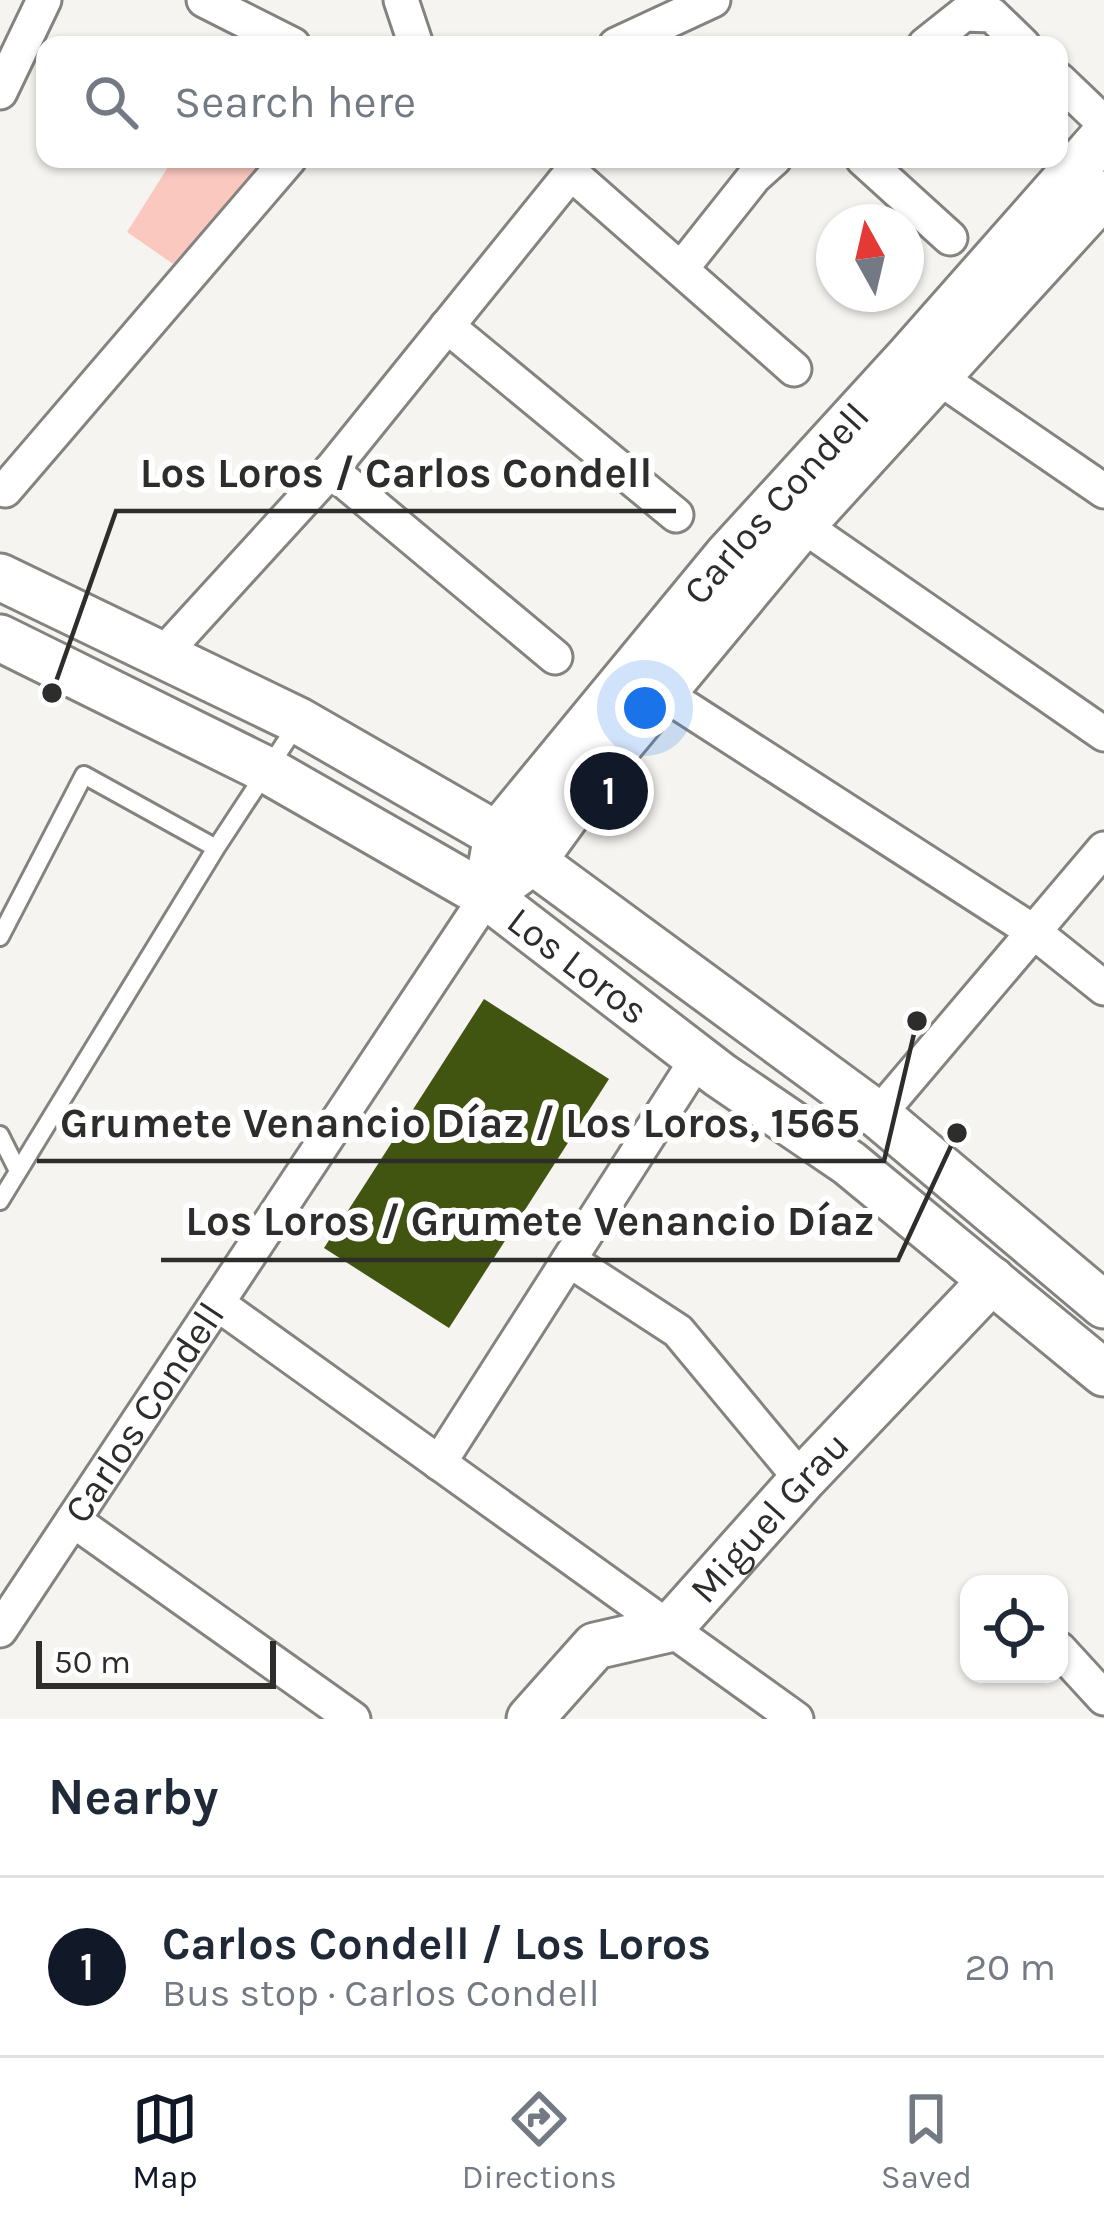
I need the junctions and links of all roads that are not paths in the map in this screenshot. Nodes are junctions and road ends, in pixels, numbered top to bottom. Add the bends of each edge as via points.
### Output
1 (44, 0) edge
2 (204, 0) edge
3 (401, 0) edge
4 (713, 0) edge
5 (279, 25) edge
6 (630, 25) edge
7 (413, 36) edge
8 (936, 36) edge
9 (1014, 36) edge
10 (1068, 89) edge
11 (0, 92) edge
12 (1104, 123) edge
13 (1104, 136) edge
14 (281, 168) edge
15 (764, 168) edge
16 (872, 168) edge
17 (1097, 215) edge
18 (950, 238) dead end
19 (681, 269) junction
20 (447, 326) junction
21 (923, 367) junction
22 (794, 369) dead end
23 (331, 470) junction
24 (5, 490) dead end
25 (1104, 491) edge
26 (787, 514) junction
27 (676, 515) dead end
28 (0, 577) edge
29 (0, 638) edge
30 (163, 654) junction
31 (555, 657) dead end
32 (646, 682) junction
33 (299, 721) junction
34 (1104, 734) edge
35 (267, 770) junction
36 (216, 848) junction
37 (515, 848) junction
38 (1104, 849) edge
39 (488, 896) junction
40 (1034, 932) junction
41 (0, 937) edge
42 (1104, 988) edge
43 (698, 1058) junction
44 (878, 1115) junction
45 (0, 1135) edge
46 (18, 1171) junction
47 (0, 1201) edge
48 (569, 1259) junction
49 (992, 1280) junction
50 (218, 1304) junction
51 (1104, 1305) edge
52 (1104, 1373) edge
53 (439, 1463) junction
54 (802, 1480) junction
55 (73, 1520) junction
56 (669, 1629) junction
57 (0, 1630) edge
58 (1068, 1659) edge
59 (1104, 1698) edge
60 (352, 1719) edge
61 (530, 1719) edge
62 (796, 1719) edge

1 - 11 street
2 - 5 street
3 - 7 street
4 - 6 street
8 - 9 street via 964,14 992,15
10 - 12 street
13 - 21 main road, Carlos Condell
14 - 24 street
15 - 19 street
16 - 18 street
17 - 21 main road, Carlos Condell
19 - 20 street via 572,172
19 - 22 street
20 - 23 street
20 - 27 street
21 - 25 street
21 - 26 main road, Carlos Condell
23 - 30 street
23 - 31 street
26 - 32 main road, Carlos Condell
26 - 34 street
28 - 30 main road, Los Loros
29 - 35 main road, Los Loros
30 - 33 main road, Los Loros
32 - 37 main road, Carlos Condell
32 - 40 street
33 - 35 lane
33 - 37 main road, Los Loros
35 - 36 lane
35 - 39 main road, Los Loros
36 - 41 lane via 84,775
36 - 46 lane
37 - 39 main road, Carlos Condell
37 - 44 main road, Los Loros
38 - 40 street
39 - 43 main road, Los Loros
39 - 50 street, Carlos Condell
40 - 42 street
40 - 44 street
43 - 48 street
43 - 49 main road, Los Loros via 849,1163
44 - 51 main road, Los Loros
45 - 46 lane
46 - 47 lane
48 - 53 street
48 - 54 street via 678,1330
49 - 52 main road, Los Loros
49 - 54 main road, Miguel Grau
50 - 53 street
50 - 55 street, Carlos Condell
53 - 56 street
54 - 56 main road, Miguel Grau
55 - 57 street, Carlos Condell
55 - 60 street
56 - 61 main road, Miguel Grau via 595,1646
56 - 62 street
58 - 59 street

